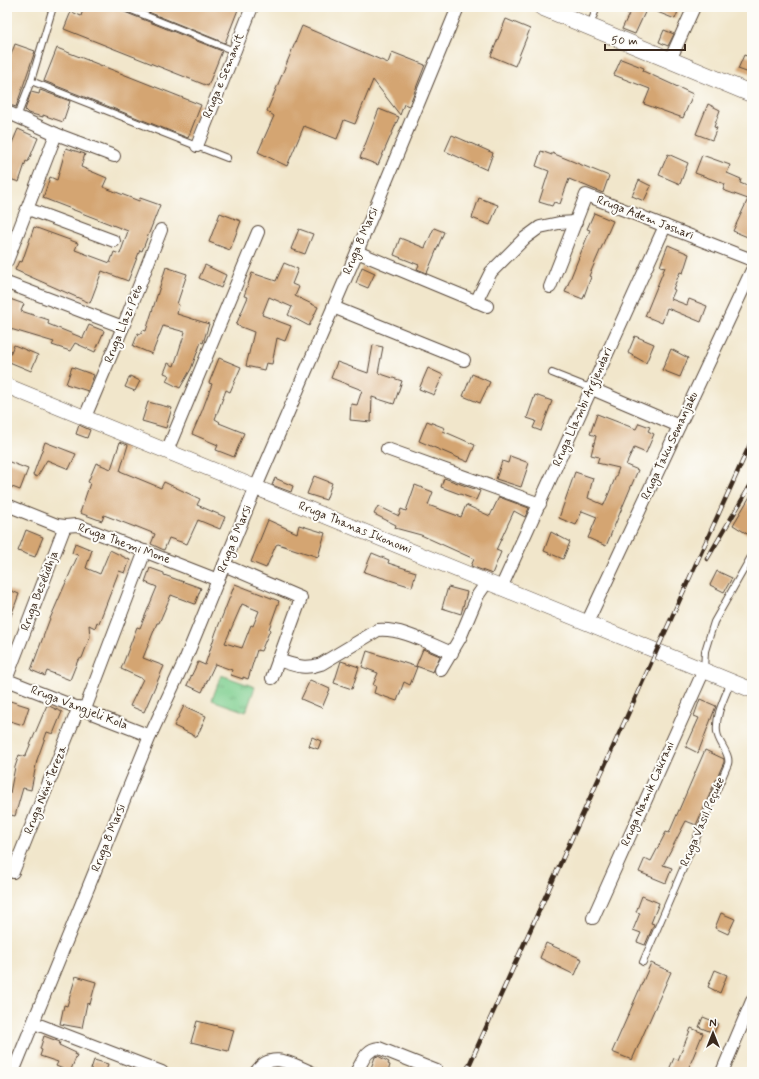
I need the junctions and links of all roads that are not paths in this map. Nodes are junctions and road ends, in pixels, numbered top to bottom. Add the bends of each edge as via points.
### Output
1 (53, 7) edge
2 (124, 7) edge
3 (252, 7) edge
4 (458, 7) edge
5 (542, 7) edge
6 (597, 7) edge
7 (694, 7) edge
8 (589, 27) junction
9 (234, 51) junction
10 (670, 60) junction
11 (31, 81) junction
12 (752, 94) edge
13 (12, 114) edge
14 (56, 134) junction
15 (196, 146) junction
16 (114, 156) dead end
17 (227, 158) dead end
18 (28, 209) junction
19 (576, 222) junction
20 (665, 226) junction
21 (161, 230) dead end
22 (258, 232) dead end
23 (114, 241) dead end
24 (357, 252) junction
25 (752, 260) edge
26 (7, 261) edge
27 (752, 270) edge
28 (7, 283) edge
29 (550, 287) dead end
30 (334, 307) junction
31 (123, 327) junction
32 (464, 360) dead end
33 (552, 373) dead end
34 (7, 386) edge
35 (590, 388) junction
36 (85, 417) junction
37 (679, 426) junction
38 (387, 449) dead end
39 (167, 451) junction
40 (256, 487) junction
41 (540, 504) junction
42 (7, 505) edge
43 (65, 526) junction
44 (146, 551) junction
45 (752, 555) edge
46 (224, 565) junction
47 (218, 580) junction
48 (494, 585) junction
49 (587, 623) junction
50 (452, 653) junction
51 (278, 660) junction
52 (441, 670) dead end
53 (704, 670) junction
54 (7, 678) edge
55 (272, 678) dead end
56 (730, 681) junction
57 (752, 690) edge
58 (82, 708) junction
59 (150, 736) junction
60 (13, 872) dead end
61 (593, 918) dead end
62 (643, 962) dead end
63 (752, 1000) edge
64 (34, 1023) junction
65 (437, 1071) dead end
66 (13, 1072) edge
67 (162, 1072) edge
68 (256, 1072) edge
69 (312, 1072) edge
70 (356, 1072) edge
71 (722, 1072) edge

1 - 11 lane
2 - 9 lane
3 - 9 street, Rruga e Semanit
4 - 24 street, Rruga 8 Marsi
5 - 8 main road
6 - 8 lane
7 - 10 street
8 - 10 main road
9 - 15 street, Rruga e Semanit
10 - 12 main road
11 - 13 lane
11 - 15 lane
13 - 14 street
14 - 16 street
14 - 18 street
15 - 17 lane
18 - 23 street
18 - 26 street
19 - 20 street, Rruga Adem Jashari via 586,195
19 - 24 street via 540,227 525,238 491,272 481,304
19 - 29 street, Rruga Adem Jashari
20 - 25 street, Rruga Adem Jashari
20 - 35 street, Rruga Llambi Argjendari
21 - 31 street, Rruga Llazi Peto
22 - 39 street
24 - 30 street, Rruga 8 Marsi
27 - 37 street, Rruga Taku Semanjaku
28 - 31 street
30 - 32 street
30 - 40 street, Rruga 8 Marsi
31 - 36 street, Rruga Llazi Peto
33 - 35 lane
34 - 36 street, Rruga Thanas Ikonomi
35 - 37 street
35 - 41 street, Rruga Llambi Argjendari
36 - 39 street, Rruga Thanas Ikonomi
37 - 49 street, Rruga Taku Semanjaku
38 - 41 street
39 - 40 street, Rruga Thanas Ikonomi
40 - 46 street, Rruga 8 Marsi
40 - 48 street, Rruga Thanas Ikonomi
41 - 48 street, Rruga Llambi Argjendari
42 - 43 street, Rruga Themi Mone
43 - 44 street, Rruga Themi Mone via 77,525
43 - 54 street, Rruga Besëlidhja
44 - 47 street, Rruga Themi Mone
44 - 58 street, Rruga Nënë Tereza
45 - 53 lane via 714,622 705,651
46 - 47 street, Rruga 8 Marsi
46 - 51 street via 301,598
47 - 59 street, Rruga 8 Marsi
48 - 49 street, Rruga Thanas Ikonomi
48 - 50 street, Rruga Llambi Argjendari via 478,595
49 - 53 street, Rruga Thanas Ikonomi
50 - 51 street via 388,629 378,630 311,668
50 - 52 street, Rruga Llambi Argjendari
51 - 55 street
53 - 56 street
53 - 61 street, Rruga Namik Cakrani
54 - 58 street, Rruga Vangjeli Kola
56 - 57 street
56 - 62 lane, Rruga Vasil Peçuke via 716,720 719,741 728,757 728,764
58 - 59 street, Rruga Vangjeli Kola
58 - 60 street, Rruga Nënë Tereza
59 - 64 street, Rruga 8 Marsi
63 - 71 street
64 - 66 street, Rruga 8 Marsi
64 - 67 street
65 - 70 street via 379,1048 372,1048
68 - 69 street via 267,1060 276,1060

